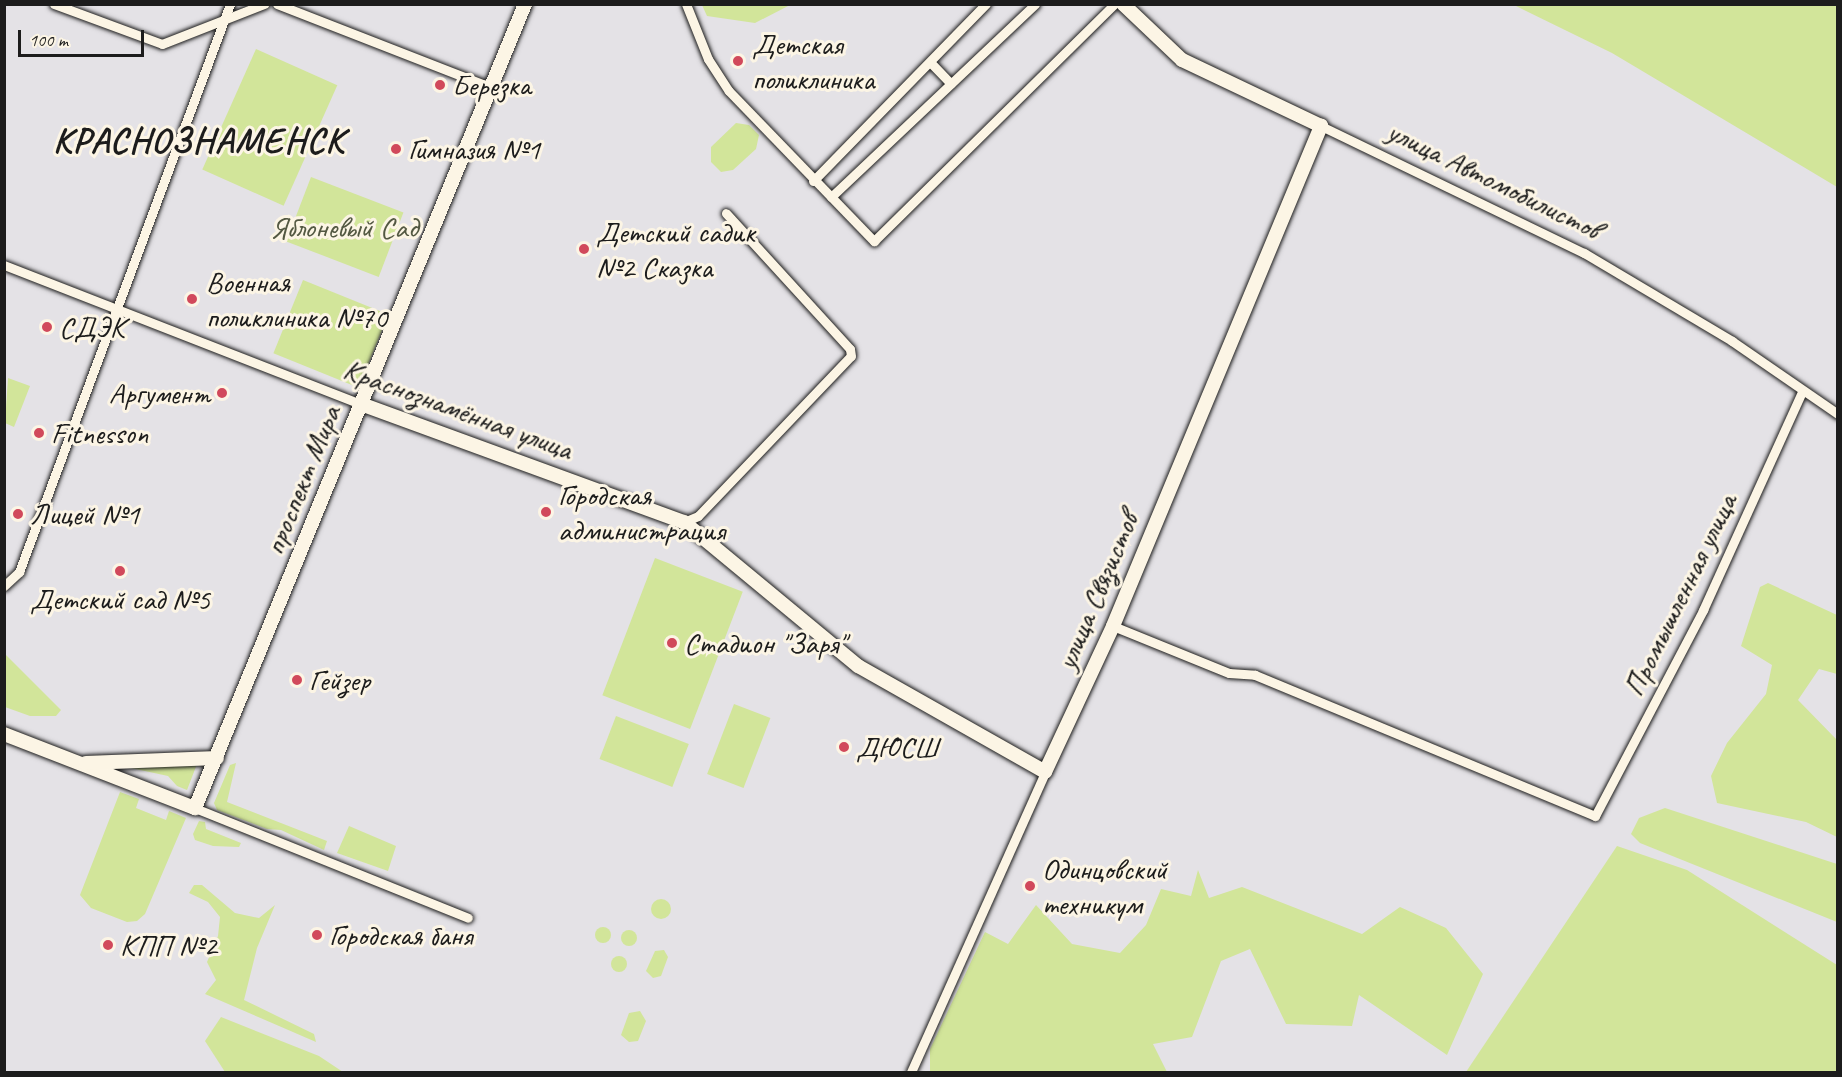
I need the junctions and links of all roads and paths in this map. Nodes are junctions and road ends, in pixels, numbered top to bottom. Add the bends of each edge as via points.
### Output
1 (54, 4) edge
2 (230, 4) edge
3 (264, 4) edge
4 (277, 4) edge
5 (525, 4) edge
6 (686, 4) edge
7 (986, 4) edge
8 (1035, 4) edge
9 (1114, 4) edge
10 (1123, 4) edge
11 (224, 20) junction
12 (930, 62) junction
13 (951, 84) junction
14 (487, 86) junction
15 (1321, 126) junction
16 (813, 180) junction
17 (831, 197) junction
18 (726, 213) dead end
19 (4, 265) edge
20 (116, 308) junction
21 (1802, 392) junction
22 (361, 404) junction
23 (1838, 414) edge
24 (684, 522) junction
25 (4, 586) edge
26 (1113, 626) junction
27 (4, 735) edge
28 (217, 758) junction
29 (126, 760) junction
30 (81, 764) junction
31 (1045, 772) junction
32 (120, 777) junction
33 (195, 808) junction
34 (468, 918) dead end
35 (911, 1072) edge

1 - 11 street via 162,44
2 - 11 street
3 - 11 street
4 - 14 street
5 - 14 street, проспект Мира
6 - 16 street via 708,59 729,91
7 - 12 street
8 - 13 street
9 - 17 street via 873,241
10 - 15 street, улица Автомобилистов via 1182,60
11 - 20 street
12 - 13 street
12 - 16 street
13 - 17 street
14 - 22 street, проспект Мира
15 - 21 street, улица Автомобилистов via 1584,253 1732,341
15 - 26 street, улица Связистов
16 - 17 street
18 - 24 street via 850,349 851,356 698,516
19 - 20 street, Краснознамённая улица
20 - 22 street, Краснознамённая улица
20 - 25 street via 19,572
21 - 23 street, улица Автомобилистов
21 - 26 street, Промышленная улица via 1703,610 1594,816 1255,675 1229,673
22 - 24 street, Краснознамённая улица
22 - 28 street, проспект Мира
24 - 31 street, Краснознамённая улица via 858,666
26 - 31 street, улица Связистов
27 - 30 street
28 - 29 street
28 - 33 street, проспект Мира
29 - 30 street
29 - 32 street
30 - 32 street
31 - 35 street, улица Связистов
32 - 33 street
33 - 34 street

